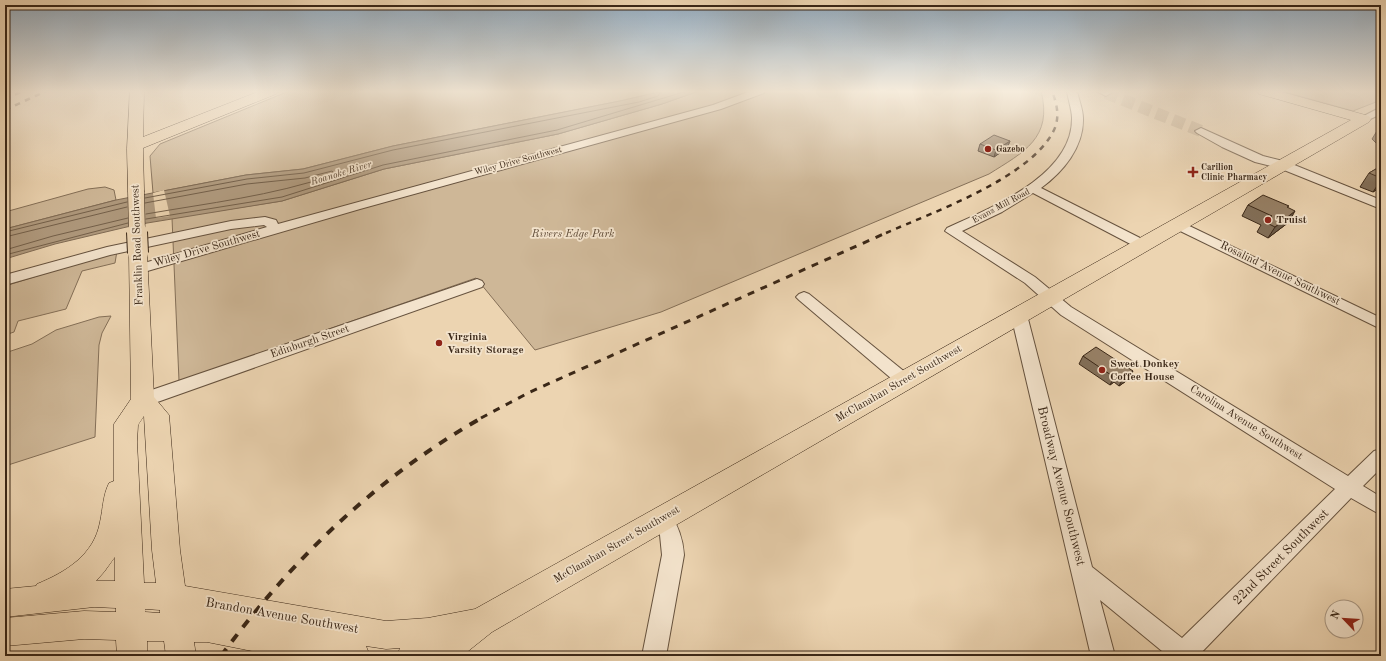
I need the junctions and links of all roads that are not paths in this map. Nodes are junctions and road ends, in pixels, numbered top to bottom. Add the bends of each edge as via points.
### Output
1 (136, 122) edge
2 (194, 122) edge
3 (663, 122) edge
4 (1078, 122) edge
5 (1359, 122) edge
6 (136, 145) junction
7 (1283, 165) junction
8 (1034, 189) junction
9 (1381, 205) edge
10 (1179, 224) junction
11 (275, 229) junction
12 (952, 231) joint
13 (1143, 245) junction
14 (139, 261) junction
15 (5, 280) edge
16 (477, 284) dead end
17 (804, 297) dead end
18 (1050, 298) junction
19 (1019, 315) junction
20 (1381, 324) edge
21 (905, 381) junction
22 (143, 400) junction
23 (125, 442) junction
24 (1381, 456) edge
25 (1350, 488) junction
26 (1381, 507) edge
27 (662, 518) junction
28 (1082, 572) junction
29 (172, 597) junction
30 (15, 602) edge
31 (131, 611) junction
32 (481, 622) junction
33 (177, 627) junction
34 (5, 632) edge
35 (1183, 655) edge
36 (132, 656) edge
37 (181, 656) edge
38 (355, 656) edge
39 (412, 656) edge
40 (438, 656) edge
41 (654, 656) edge
42 (1103, 656) edge

1 - 6 main road, Franklin Road Southwest
2 - 6 main road
3 - 11 street, Wiley Drive Southwest
4 - 8 street, Evans Mill Road via 1075,139 1058,165
5 - 7 main road, McClanahan Street Southwest
6 - 14 main road, Franklin Road Southwest, bridge
7 - 7 street via 1267,154 1201,131 1239,151
7 - 9 street
7 - 10 main road, McClanahan Street Southwest
8 - 12 street, Evans Mill Road
8 - 13 street
10 - 13 main road, McClanahan Street Southwest
10 - 20 street, Rosalind Avenue Southwest
11 - 14 street, Wiley Drive Southwest
11 - 15 street, Wiley Drive Southwest via 271,223 265,221 217,228 107,251
12 - 18 street, Carolina Avenue Southwest via 1030,280
13 - 18 main road, McClanahan Street Southwest
14 - 22 main road, Franklin Road Southwest
16 - 22 street, Edinburgh Street
17 - 21 street
18 - 19 main road, McClanahan Street Southwest
18 - 25 street, Carolina Avenue Southwest via 1066,311
19 - 21 main road, McClanahan Street Southwest
19 - 28 street, Broadway Avenue Southwest
21 - 27 main road, McClanahan Street Southwest
22 - 23 main road via 126,424
22 - 29 main road via 157,415 166,550
23 - 30 main road via 111,533 104,551 77,579 63,587
23 - 31 main road
24 - 25 street, 22nd Street Southwest
25 - 26 street, Carolina Avenue Southwest
25 - 35 street, 22nd Street Southwest
27 - 32 main road, McClanahan Street Southwest
27 - 41 street via 673,541 673,555
28 - 35 street
28 - 42 street, Broadway Avenue Southwest
29 - 31 main road, Brandon Avenue Southwest
29 - 32 main road, Brandon Avenue Southwest via 313,620 386,635 428,632
29 - 33 main road
30 - 31 main road, Brandon Avenue Southwest via 94,594
31 - 33 main road, Brandon Avenue Southwest
31 - 34 main road, Brandon Avenue Southwest via 84,625
31 - 36 main road
32 - 39 main road
32 - 40 main road, McClanahan Street Southwest
33 - 37 main road
33 - 38 main road, Brandon Avenue Southwest via 207,628

